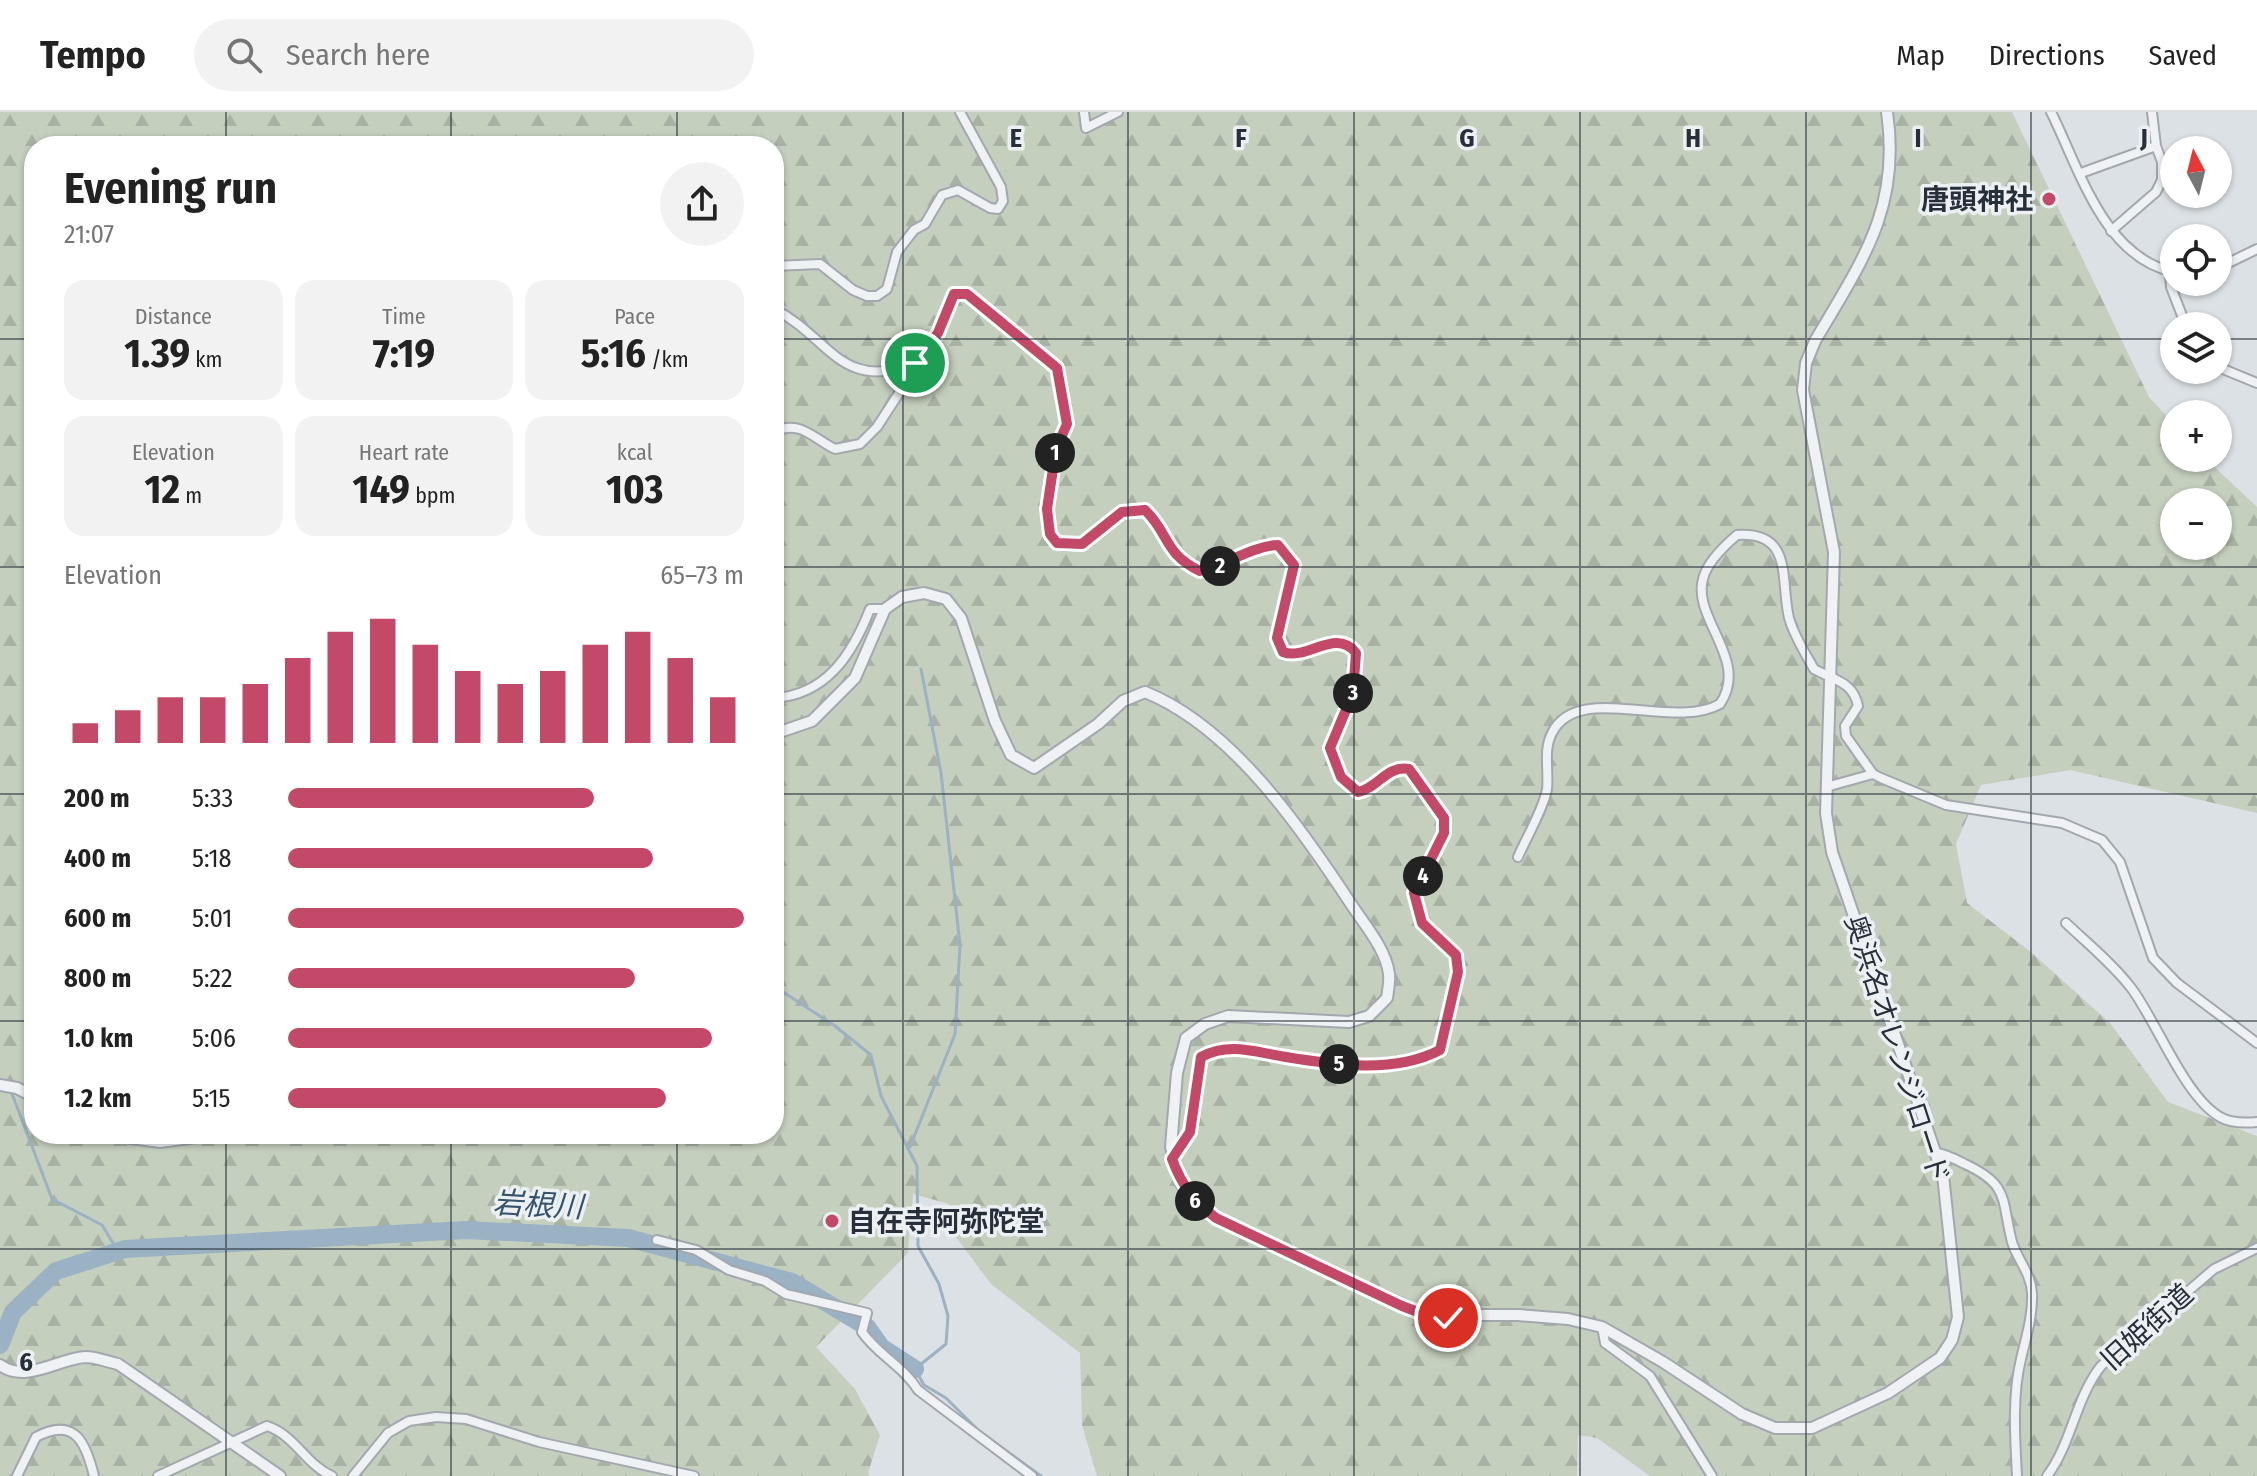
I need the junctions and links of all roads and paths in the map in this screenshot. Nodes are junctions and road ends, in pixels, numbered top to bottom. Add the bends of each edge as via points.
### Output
1 (960, 112) edge
2 (1084, 112) edge
3 (1118, 112) edge
4 (1887, 112) edge
5 (2051, 112) edge
6 (2152, 112) edge
7 (2156, 146) junction
8 (2081, 173) junction
9 (2111, 231) junction
10 (2257, 249) edge
11 (2232, 261) edge
12 (784, 264) edge
13 (2160, 267) edge
14 (784, 317) edge
15 (915, 363) junction
16 (2232, 373) edge
17 (2257, 383) edge
18 (784, 427) edge
19 (885, 609) junction
20 (1830, 678) junction
21 (784, 698) edge
22 (784, 731) edge
23 (1873, 774) junction
24 (1826, 787) junction
25 (1518, 857) dead end
26 (2066, 923) dead end
27 (2257, 1043) edge
28 (0, 1085) edge
29 (24, 1092) edge
30 (2257, 1122) edge
31 (1937, 1153) junction
32 (1172, 1159) junction
33 (657, 1240) dead end
34 (2257, 1248) edge
35 (1602, 1327) junction
36 (0, 1365) edge
37 (232, 1442) junction
38 (17, 1476) edge
39 (94, 1476) edge
40 (158, 1476) edge
41 (280, 1476) edge
42 (332, 1476) edge
43 (353, 1476) edge
44 (694, 1476) edge
45 (1032, 1476) edge
46 (1712, 1476) edge
47 (2017, 1476) edge
48 (2047, 1476) edge

1 - 12 street via 1001,187 998,209 958,190 942,195 925,224 897,252 887,289 877,296 853,290 820,264
2 - 3 street via 1086,128
4 - 20 street, 奥浜名オレンジロード via 1891,169 1883,214 1815,341 1803,390 1834,552
5 - 8 street
6 - 7 street
7 - 8 street
7 - 9 street via 2163,170 2156,192
8 - 9 street
9 - 13 street
10 - 11 street
14 - 15 street via 866,373
15 - 18 street via 877,427 860,444 835,449 800,427
15 - 32 street via 938,333 954,294 967,294 1057,368 1067,424 1056,449 1047,509 1050,534 1057,543 1082,544 1122,512 1145,510 1171,552 1200,571 1278,545 1294,565 1277,638 1283,652 1301,653 1339,642 1356,653 1353,693 1330,742 1332,762 1341,777 1358,792 1369,790 1391,770 1409,769 1444,818 1444,833 1414,893 1422,923 1456,955 1458,972 1440,1050 1421,1059 1349,1065 1221,1046 1201,1057 1190,1132
16 - 17 street
19 - 21 street via 870,609 834,675 796,697
19 - 22 street via 855,678 812,721
19 - 32 street, 奥浜名オレンジロード via 902,597 924,593 946,599 961,618 1011,755 1034,768 1123,701 1145,692 1169,702 1266,786 1309,840 1381,951 1389,973 1387,998 1369,1016 1349,1022 1228,1016 1186,1038 1177,1073
20 - 23 street via 1844,682 1856,697 1858,706 1845,726 1846,736
20 - 24 street, 奥浜名オレンジロード
20 - 25 street via 1814,669 1795,635 1779,555 1764,538 1737,535 1705,571 1701,588 1727,660 1728,681 1720,704 1677,715 1584,708 1563,718 1549,738 1543,803
23 - 24 street
23 - 27 street via 1946,805 2062,823 2102,840 2120,862 2153,958 2177,983
24 - 31 street, 奥浜名オレンジロード via 1832,852
26 - 30 street via 2130,987 2175,1064 2208,1107 2221,1118
28 - 29 street
31 - 35 street, 奥浜名オレンジロード via 1958,1317 1940,1358 1888,1393 1812,1428 1775,1428 1742,1414
31 - 47 street via 1988,1174 1997,1184 2012,1243 2030,1283 2031,1317 2017,1400
32 - 35 street, 奥浜名オレンジロード via 1180,1182 1216,1218 1402,1306 1448,1318 1518,1315
33 - 45 street via 696,1250 786,1294 867,1313 862,1332 873,1347 907,1372 918,1390
34 - 48 street, 旧姫街道 via 2196,1283 2101,1366 2086,1385
35 - 46 street via 1605,1343 1650,1376
36 - 37 street via 8,1371 41,1370 86,1357 118,1364
37 - 40 street
37 - 41 street
37 - 42 street via 267,1426
38 - 39 street via 36,1437 62,1429 83,1442
43 - 44 street via 388,1433 409,1421 436,1417 466,1419 539,1442

